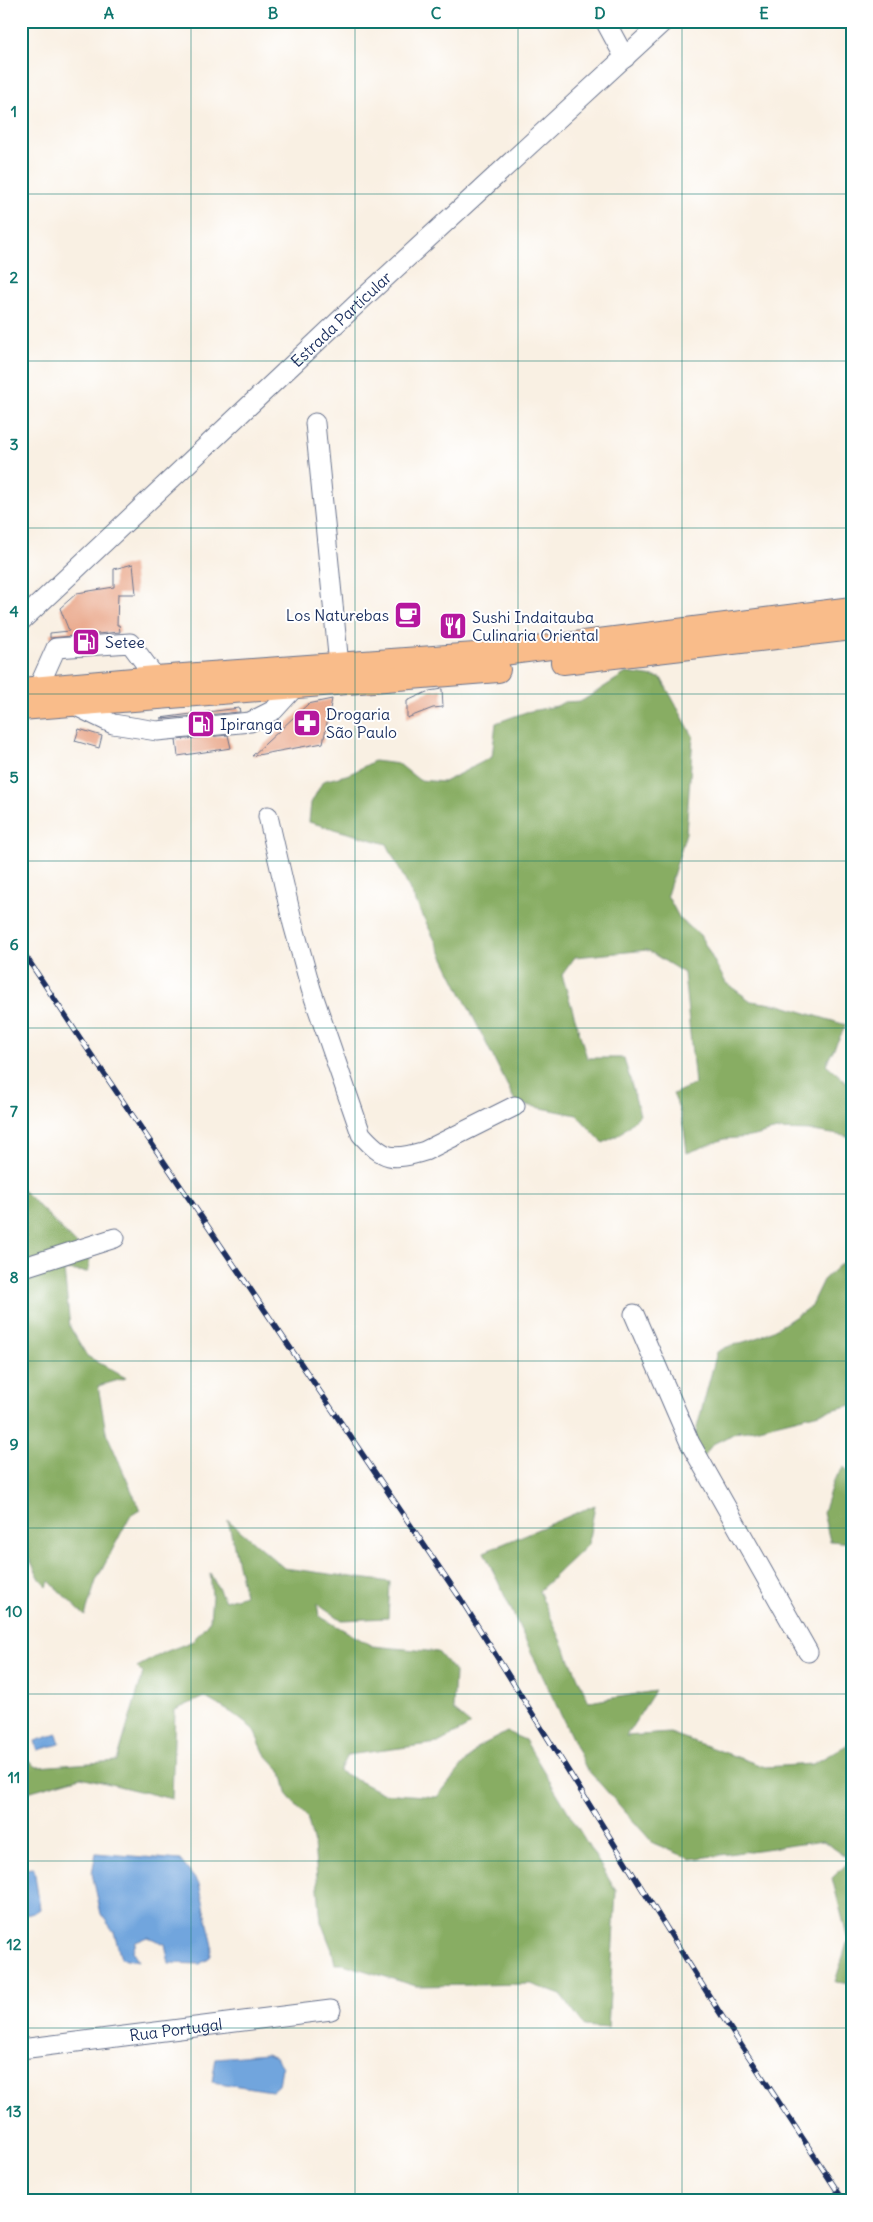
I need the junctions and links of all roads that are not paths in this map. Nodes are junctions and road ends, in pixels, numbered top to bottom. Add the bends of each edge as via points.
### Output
1 (605, 21) edge
2 (664, 21) edge
3 (625, 58) junction
4 (315, 423) dead end
5 (852, 609) edge
6 (21, 622) edge
7 (852, 628) edge
8 (339, 665) junction
9 (156, 678) junction
10 (295, 687) junction
11 (30, 689) edge
12 (74, 705) junction
13 (21, 708) edge
14 (268, 816) dead end
15 (515, 1106) dead end
16 (116, 1238) dead end
17 (21, 1268) edge
18 (634, 1314) dead end
19 (808, 1652) dead end
20 (331, 2010) dead end
21 (21, 2049) edge

1 - 3 street
2 - 3 street, Estrada Particular
3 - 6 street, Estrada Particular via 359,302
4 - 8 street
5 - 8 main road via 503,654
7 - 10 main road via 508,669
8 - 9 main road
9 - 11 main road
9 - 11 street via 130,643 56,648
10 - 12 main road
10 - 12 street via 274,710 250,722 157,731 113,724
12 - 13 main road
14 - 15 street via 292,924 361,1134 375,1150 385,1155 409,1156
16 - 17 street
18 - 19 street via 690,1443
20 - 21 street, Rua Portugal

